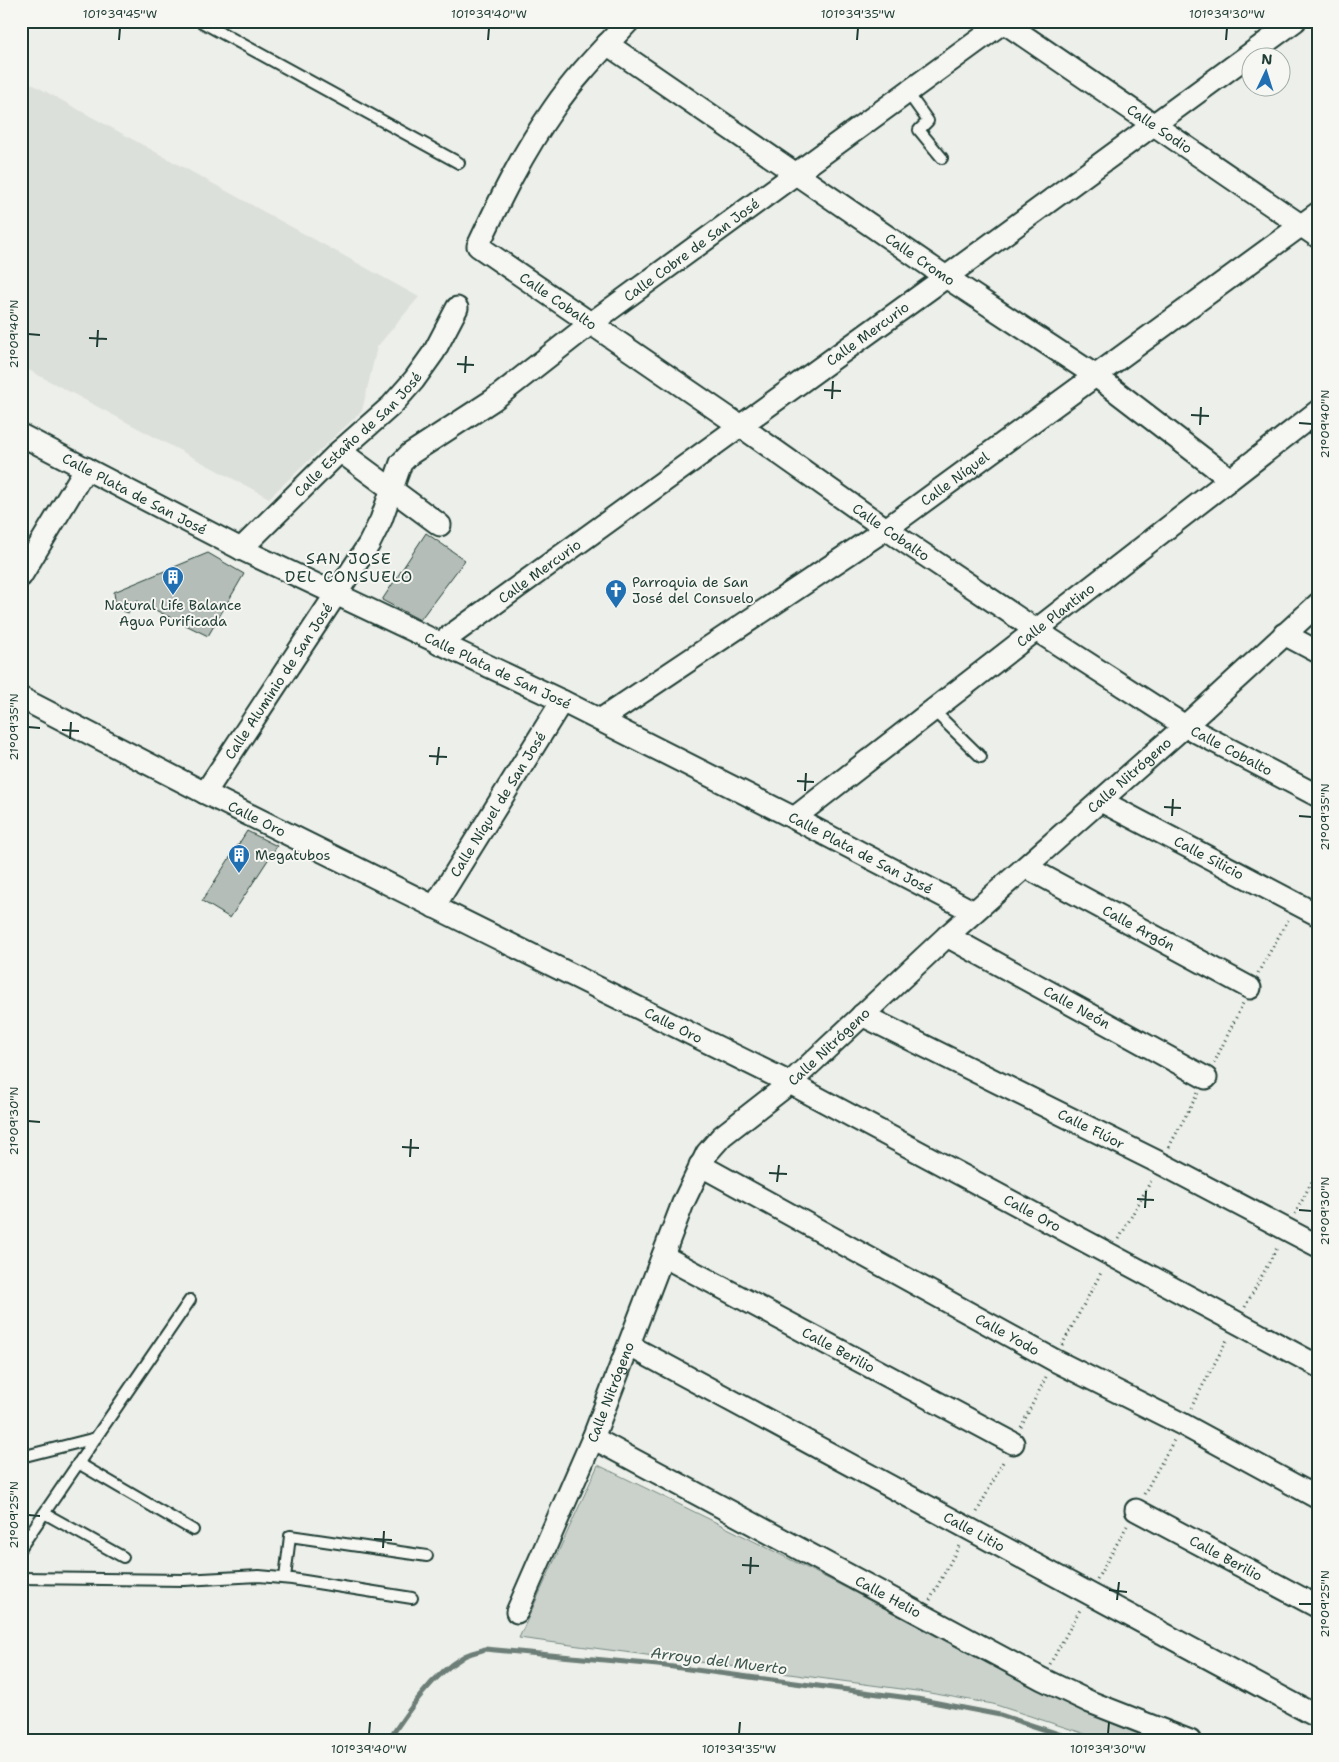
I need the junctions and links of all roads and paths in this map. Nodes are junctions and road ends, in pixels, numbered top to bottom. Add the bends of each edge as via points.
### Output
1 (200, 21) edge
2 (629, 21) edge
3 (1295, 21) edge
4 (1003, 22) edge
5 (607, 44) junction
6 (908, 92) junction
7 (1154, 126) junction
8 (942, 158) dead end
9 (459, 162) dead end
10 (797, 174) junction
11 (1318, 213) edge
12 (1300, 225) junction
13 (1318, 237) edge
14 (946, 277) junction
15 (457, 308) dead end
16 (590, 324) junction
17 (1096, 376) junction
18 (1318, 411) edge
19 (739, 425) junction
20 (21, 435) edge
21 (340, 451) junction
22 (86, 468) junction
23 (1230, 479) junction
24 (392, 489) junction
25 (440, 525) dead end
26 (886, 529) junction
27 (241, 549) junction
28 (21, 576) edge
29 (338, 595) junction
30 (1318, 604) edge
31 (1036, 630) junction
32 (1284, 634) junction
33 (439, 644) junction
34 (1318, 652) edge
35 (21, 698) edge
36 (562, 700) junction
37 (933, 710) junction
38 (600, 720) junction
39 (1185, 726) junction
40 (982, 757) dead end
41 (205, 793) junction
42 (1318, 796) edge
43 (1101, 801) junction
44 (794, 818) junction
45 (1026, 867) junction
46 (434, 907) junction
47 (974, 912) junction
48 (1318, 915) edge
49 (948, 936) junction
50 (1250, 988) dead end
51 (862, 1016) junction
52 (1206, 1078) dead end
53 (790, 1083) junction
54 (700, 1164) junction
55 (1318, 1246) edge
56 (664, 1256) junction
57 (190, 1300) dead end
58 (630, 1346) junction
59 (1318, 1366) edge
60 (96, 1438) junction
61 (593, 1438) junction
62 (1013, 1443) dead end
63 (21, 1457) edge
64 (78, 1463) junction
65 (1318, 1498) edge
66 (1136, 1510) dead end
67 (44, 1513) junction
68 (193, 1530) dead end
69 (21, 1547) edge
70 (427, 1556) dead end
71 (123, 1557) dead end
72 (21, 1578) edge
73 (285, 1578) junction
74 (412, 1598) dead end
75 (1318, 1607) edge
76 (516, 1612) dead end
77 (1318, 1717) edge
78 (1190, 1741) edge

1 - 9 lane
2 - 5 street
3 - 7 street, Calle Mercurio
4 - 6 street, Calle Cobre de San José
4 - 7 street, Calle Sodio
5 - 10 street, Calle Cromo
5 - 16 street, Calle Cobalto via 559,101 530,145 478,246
6 - 8 lane via 928,121 919,130
6 - 10 street, Calle Cobre de San José
7 - 12 street, Calle Sodio
7 - 14 street, Calle Mercurio
10 - 14 street, Calle Cromo
10 - 16 street, Calle Cobre de San José
11 - 12 street, Calle Níquel
12 - 13 street, Calle Sodio
12 - 17 street, Calle Níquel
14 - 17 street, Calle Cromo
14 - 19 street, Calle Mercurio
15 - 21 street, Calle Estaño de San José via 434,352 414,380 392,405
16 - 19 street, Calle Cobalto
16 - 24 street, Calle Cobre de San José via 493,400 410,454 401,463
17 - 23 street, Calle Cromo
17 - 26 street, Calle Níquel
18 - 23 street, Calle Plantino
19 - 26 street, Calle Cobalto
19 - 33 street, Calle Mercurio
20 - 22 street, Calle Plata de San José
21 - 24 street
21 - 27 street, Calle Estaño de San José
22 - 27 street, Calle Plata de San José
22 - 28 street
23 - 31 street, Calle Plantino
24 - 25 street
24 - 29 street, Calle Aluminio de San José via 369,544
26 - 31 street, Calle Cobalto
26 - 38 street, Calle Níquel
27 - 29 street, Calle Plata de San José
29 - 33 street, Calle Plata de San José
29 - 41 street, Calle Aluminio de San José
30 - 32 street, Calle Nitrógeno
31 - 37 street, Calle Plantino
31 - 39 street, Calle Cobalto
32 - 34 street
32 - 39 street, Calle Nitrógeno
33 - 36 street, Calle Plata de San José
35 - 41 street, Calle Oro
36 - 38 street, Calle Plata de San José
36 - 46 street, Calle Níquel de San José
37 - 40 lane
37 - 44 street, Calle Plantino
38 - 44 street, Calle Plata de San José
39 - 42 street, Calle Cobalto
39 - 43 street, Calle Nitrógeno
41 - 46 street, Calle Oro
43 - 45 street, Calle Nitrógeno
43 - 48 street, Calle Silicio
44 - 47 street, Calle Plata de San José
45 - 47 street, Calle Nitrógeno
45 - 50 street, Calle Argón
46 - 53 street, Calle Oro
47 - 49 street, Calle Nitrógeno
49 - 51 street, Calle Nitrógeno
49 - 52 street, Calle Neón
51 - 53 street, Calle Nitrógeno
51 - 55 street, Calle Flúor via 1160,1163
53 - 54 street, Calle Nitrógeno via 722,1136
53 - 59 street, Calle Oro
54 - 56 street, Calle Nitrógeno
54 - 65 street, Calle Yodo via 1054,1360 1182,1424
56 - 58 street, Calle Nitrógeno
56 - 62 street, Calle Berilio
57 - 60 lane
58 - 61 street, Calle Nitrógeno
58 - 77 street, Calle Litio
60 - 63 lane
60 - 64 lane
61 - 76 street, Calle Nitrógeno
61 - 78 street, Calle Helio via 1042,1679 1108,1710
64 - 67 lane
64 - 68 lane
66 - 75 street, Calle Berilio
67 - 69 lane
67 - 71 lane
70 - 73 lane via 290,1536
72 - 73 lane
73 - 74 lane

